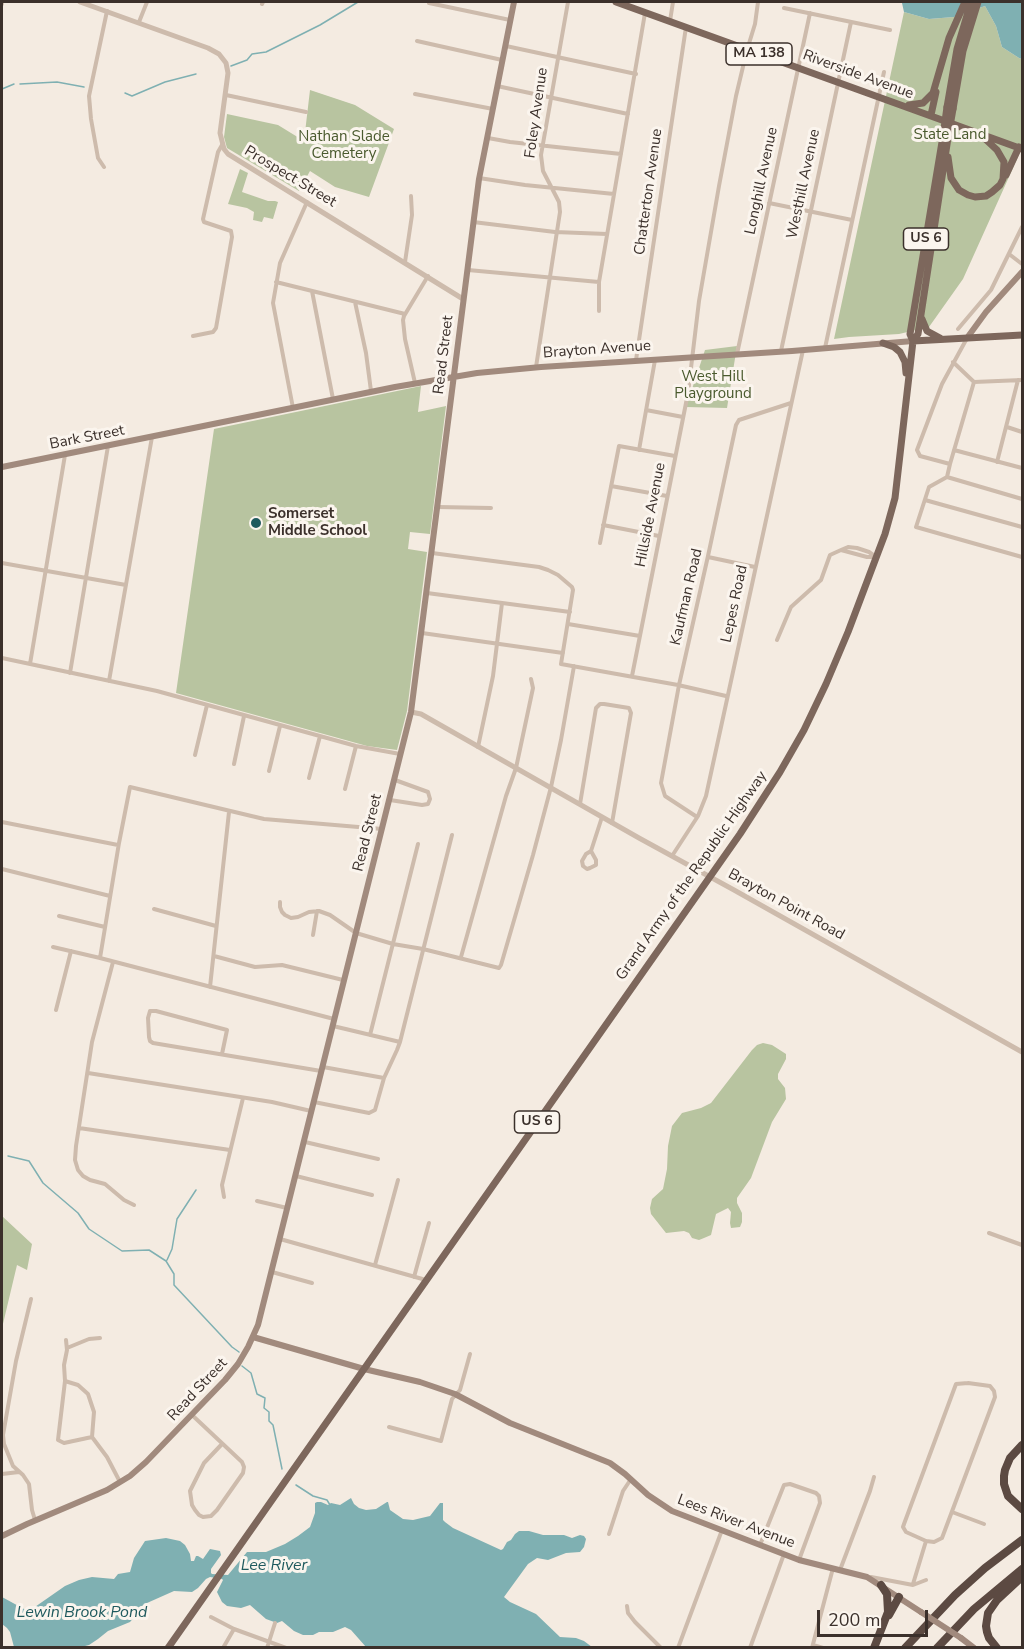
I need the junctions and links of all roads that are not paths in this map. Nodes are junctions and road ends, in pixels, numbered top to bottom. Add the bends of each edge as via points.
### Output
1 (80, 2) edge
2 (147, 2) edge
3 (514, 2) edge
4 (568, 2) edge
5 (616, 2) edge
6 (673, 2) edge
7 (758, 2) edge
8 (965, 2) edge
9 (971, 2) edge
10 (978, 2) edge
11 (429, 3) edge
12 (784, 8) dead end
13 (107, 11) junction
14 (645, 12) junction
15 (810, 13) junction
16 (510, 20) junction
17 (670, 21) junction
18 (139, 22) junction
19 (851, 22) junction
20 (686, 27) junction
21 (890, 30) dead end
22 (417, 41) dead end
23 (506, 46) junction
24 (747, 50) junction
25 (960, 50) junction
26 (557, 57) junction
27 (502, 60) junction
28 (798, 68) junction
29 (884, 72) dead end
30 (636, 74) junction
31 (938, 77) junction
32 (838, 82) junction
33 (497, 86) junction
34 (415, 94) dead end
35 (226, 95) junction
36 (879, 96) junction
37 (550, 97) junction
38 (903, 105) junction
39 (492, 110) junction
40 (306, 112) dead end
41 (628, 114) junction
42 (931, 116) junction
43 (976, 132) junction
44 (945, 137) junction
45 (487, 138) junction
46 (222, 145) junction
47 (542, 145) junction
48 (1021, 148) edge
49 (621, 154) junction
50 (104, 167) dead end
51 (479, 178) junction
52 (1002, 182) junction
53 (551, 188) junction
54 (614, 194) junction
55 (411, 196) dead end
56 (307, 202) junction
57 (769, 203) junction
58 (811, 211) junction
59 (852, 220) junction
60 (473, 222) junction
61 (1023, 227) edge
62 (557, 232) junction
63 (607, 234) junction
64 (1009, 254) junction
65 (405, 262) junction
66 (1023, 264) edge
67 (467, 270) junction
68 (1023, 272) edge
69 (428, 276) junction
70 (550, 278) junction
71 (276, 282) junction
72 (599, 282) junction
73 (312, 291) junction
74 (463, 299) junction
75 (355, 302) junction
76 (922, 308) junction
77 (599, 311) dead end
78 (405, 314) junction
79 (958, 329) dead end
80 (1023, 335) edge
81 (193, 336) dead end
82 (967, 338) junction
83 (942, 339) junction
84 (913, 341) junction
85 (883, 343) junction
86 (825, 348) junction
87 (803, 350) junction
88 (781, 351) junction
89 (737, 354) junction
90 (693, 357) junction
91 (655, 360) junction
92 (636, 361) junction
93 (953, 362) junction
94 (536, 367) junction
95 (454, 376) junction
96 (1021, 380) edge
97 (908, 381) junction
98 (974, 382) junction
99 (415, 383) junction
100 (371, 392) junction
101 (333, 399) junction
102 (791, 403) junction
103 (293, 408) junction
104 (646, 410) junction
105 (683, 417) junction
106 (1007, 427) junction
107 (178, 432) joint
108 (1023, 432) edge
109 (152, 437) junction
110 (108, 446) junction
111 (639, 450) junction
112 (954, 450) junction
113 (65, 454) junction
114 (675, 456) junction
115 (997, 462) junction
116 (950, 464) junction
117 (2, 467) edge
118 (1023, 468) edge
119 (947, 477) junction
120 (611, 486) junction
121 (667, 496) junction
122 (1023, 499) edge
123 (925, 500) junction
124 (438, 507) junction
125 (490, 508) dead end
126 (603, 525) junction
127 (1023, 527) edge
128 (659, 536) junction
129 (600, 543) dead end
130 (432, 553) junction
131 (708, 557) junction
132 (876, 557) junction
133 (1023, 557) edge
134 (2, 562) edge
135 (755, 567) junction
136 (45, 570) junction
137 (86, 578) junction
138 (126, 585) junction
139 (427, 593) junction
140 (502, 603) junction
141 (570, 612) junction
142 (568, 624) junction
143 (422, 633) junction
144 (640, 636) junction
145 (777, 640) dead end
146 (497, 643) junction
147 (563, 652) junction
148 (2, 658) edge
149 (30, 664) junction
150 (574, 666) junction
151 (70, 673) junction
152 (632, 676) junction
153 (531, 679) dead end
154 (109, 681) junction
155 (679, 685) junction
156 (726, 696) junction
157 (207, 705) junction
158 (411, 712) junction
159 (244, 716) junction
160 (280, 726) junction
161 (320, 736) junction
162 (356, 746) junction
163 (478, 747) junction
164 (400, 754) junction
165 (195, 755) dead end
166 (234, 764) dead end
167 (516, 768) junction
168 (269, 771) dead end
169 (309, 778) dead end
170 (394, 779) junction
171 (551, 787) junction
172 (345, 789) dead end
173 (389, 799) junction
174 (580, 804) junction
175 (230, 811) junction
176 (602, 817) junction
177 (698, 817) junction
178 (2, 822) edge
179 (612, 823) junction
180 (382, 829) junction
181 (452, 835) dead end
182 (418, 844) dead end
183 (118, 845) junction
184 (591, 851) junction
185 (672, 856) junction
186 (2, 869) edge
187 (710, 877) junction
188 (110, 896) junction
189 (280, 902) dead end
190 (154, 909) dead end
191 (317, 911) junction
192 (59, 916) dead end
193 (216, 926) junction
194 (105, 927) junction
195 (356, 933) junction
196 (313, 935) dead end
197 (393, 944) junction
198 (53, 947) dead end
199 (423, 949) junction
200 (71, 951) junction
201 (214, 956) junction
202 (461, 957) junction
203 (100, 958) junction
204 (113, 962) junction
205 (344, 980) junction
206 (210, 987) junction
207 (56, 1010) dead end
208 (334, 1023) junction
209 (370, 1035) junction
210 (400, 1042) junction
211 (1023, 1052) edge
212 (222, 1054) junction
213 (322, 1069) junction
214 (88, 1073) junction
215 (384, 1078) junction
216 (243, 1098) junction
217 (314, 1102) junction
218 (312, 1111) junction
219 (79, 1128) junction
220 (305, 1142) junction
221 (230, 1150) junction
222 (378, 1160) dead end
223 (296, 1176) junction
224 (398, 1179) dead end
225 (372, 1195) dead end
226 (224, 1197) dead end
227 (257, 1201) dead end
228 (134, 1205) dead end
229 (288, 1208) junction
230 (429, 1222) dead end
231 (989, 1233) dead end
232 (280, 1239) junction
233 (1023, 1245) edge
234 (375, 1265) junction
235 (272, 1272) junction
236 (414, 1277) junction
237 (426, 1280) junction
238 (312, 1283) dead end
239 (31, 1299) dead end
240 (253, 1337) junction
241 (100, 1338) dead end
242 (66, 1340) dead end
243 (67, 1348) junction
244 (470, 1354) dead end
245 (364, 1369) junction
246 (65, 1382) junction
247 (455, 1394) junction
248 (192, 1415) junction
249 (389, 1427) dead end
250 (92, 1437) junction
251 (222, 1444) junction
252 (1023, 1445) edge
253 (20, 1471) junction
254 (2, 1474) edge
255 (874, 1477) dead end
256 (631, 1479) junction
257 (120, 1483) junction
258 (1023, 1509) edge
259 (952, 1512) junction
260 (35, 1520) junction
261 (984, 1524) dead end
262 (722, 1530) junction
263 (609, 1534) dead end
264 (2, 1536) edge
265 (1023, 1540) edge
266 (926, 1541) junction
267 (760, 1545) junction
268 (784, 1554) junction
269 (799, 1560) junction
270 (837, 1569) junction
271 (1023, 1569) edge
272 (867, 1577) junction
273 (1023, 1577) edge
274 (926, 1580) dead end
275 (913, 1584) junction
276 (881, 1585) junction
277 (899, 1597) junction
278 (627, 1606) dead end
279 (211, 1617) dead end
280 (275, 1623) dead end
281 (234, 1629) junction
282 (882, 1629) junction
283 (269, 1641) junction
284 (812, 1646) edge
285 (168, 1647) edge
286 (223, 1647) edge
287 (267, 1647) edge
288 (286, 1647) edge
289 (661, 1647) edge
290 (678, 1647) edge
291 (750, 1647) edge
292 (823, 1647) edge
293 (874, 1647) edge
294 (905, 1647) edge
295 (937, 1647) edge
296 (975, 1647) edge
297 (997, 1647) edge

1 - 13 street
2 - 18 street
3 - 16 main road, Read Street
4 - 26 street, Foley Avenue
5 - 14 main road, Riverside Avenue / MA 138
6 - 17 street
7 - 24 street, Hillside Avenue
8 - 31 main road via 953,26
9 - 25 main road, US 6
10 - 25 main road, US 6
11 - 16 street
12 - 15 street
13 - 18 street
13 - 50 street via 89,101 98,158
14 - 17 main road, Riverside Avenue / MA 138
14 - 30 street
15 - 19 street
15 - 28 street, Longhill Avenue
16 - 23 main road, Read Street
17 - 20 main road, Riverside Avenue / MA 138
18 - 35 street via 219,54 228,68
19 - 21 street
19 - 32 street, Westhill Avenue
20 - 24 main road, Riverside Avenue / MA 138
20 - 92 street, Chatterton Avenue
22 - 27 street
23 - 26 street
23 - 27 main road, Read Street
24 - 28 main road, Riverside Avenue / MA 138
24 - 90 street, Hillside Avenue via 700,292
25 - 44 main road, US 6, bridge
26 - 30 street
26 - 37 street, Foley Avenue
27 - 33 main road, Read Street
28 - 32 main road, Riverside Avenue / MA 138
28 - 57 street, Longhill Avenue
29 - 36 street
30 - 41 street
31 - 38 main road via 927,101
31 - 42 main road
32 - 36 main road, Riverside Avenue / MA 138
32 - 58 street, Westhill Avenue
33 - 37 street
33 - 39 main road, Read Street
34 - 39 street
35 - 40 street
35 - 46 street
36 - 38 main road, Riverside Avenue / MA 138
36 - 59 street
37 - 41 street
37 - 47 street, Foley Avenue
38 - 42 main road, Riverside Avenue / MA 138
39 - 45 main road, Read Street
41 - 49 street
42 - 43 main road, Riverside Avenue / MA 138
43 - 48 main road, Riverside Avenue
43 - 52 main road, MA 138 via 1001,156
44 - 52 main road via 952,180 959,190 982,196 993,192
44 - 76 main road, US 6
44 - 84 main road, US 6 via 910,334
45 - 47 street
45 - 51 main road, Read Street
46 - 56 street, Prospect Street via 228,154
46 - 81 street via 203,219 231,231 232,237 216,328
47 - 49 street
47 - 53 street, Foley Avenue via 541,166
48 - 52 main road
49 - 54 street
51 - 53 street
51 - 60 main road, Read Street
53 - 54 street
53 - 62 street, Foley Avenue via 560,207
54 - 63 street
55 - 65 street
56 - 65 street, Prospect Street
56 - 71 street via 280,263
57 - 58 street
57 - 89 street, Longhill Avenue
58 - 59 street
58 - 88 street, Westhill Avenue
59 - 86 street
60 - 62 street
60 - 67 main road, Read Street
61 - 64 street
62 - 63 street
62 - 70 street, Foley Avenue
63 - 72 street
64 - 66 street
64 - 79 street via 991,290
65 - 69 street, Prospect Street
67 - 70 street
67 - 74 main road, Read Street
68 - 82 main road
69 - 74 street, Prospect Street
69 - 78 street
70 - 72 street
70 - 94 street, Foley Avenue
71 - 73 street
71 - 103 street via 273,307
72 - 77 street
73 - 75 street
73 - 101 street
74 - 95 main road, Read Street
75 - 78 street
75 - 100 street
76 - 83 main road via 926,329
76 - 84 main road, US 6
78 - 99 street via 403,332
80 - 82 main road, Brayton Avenue
82 - 83 main road, Brayton Avenue
82 - 93 street
83 - 84 main road, Brayton Avenue
84 - 85 main road, Brayton Avenue
84 - 97 main road, Grand Army of the Republic Highway / US 6
85 - 86 main road, Brayton Avenue
85 - 97 main road via 901,354
86 - 87 main road, Brayton Avenue
87 - 88 main road, Brayton Avenue
87 - 102 street, Lepes Road
88 - 89 main road, Brayton Avenue
89 - 90 main road, Brayton Avenue
90 - 91 main road, Brayton Avenue
90 - 105 street, Hillside Avenue
91 - 92 main road, Brayton Avenue
91 - 104 street
92 - 94 main road, Brayton Avenue
93 - 98 street
93 - 116 street via 918,449 921,456
94 - 95 main road, Brayton Avenue
95 - 99 main road, Brayton Avenue
95 - 124 main road, Read Street
96 - 98 street
96 - 106 street
97 - 132 main road, Grand Army of the Republic Highway / US 6 via 896,491
98 - 112 street
99 - 100 main road, Brayton Avenue
100 - 101 main road, Brayton Avenue
101 - 103 main road, Brayton Avenue
102 - 131 street, Kaufman Road via 737,423
102 - 135 street, Lepes Road
103 - 107 main road, Brayton Avenue
104 - 105 street
104 - 111 street
105 - 114 street, Hillside Avenue
106 - 108 street
106 - 115 street
107 - 109 main road, Bark Street
109 - 110 main road, Bark Street
109 - 138 street
110 - 113 main road, Bark Street
110 - 137 street
111 - 114 street
111 - 120 street via 619,446
112 - 115 street
112 - 116 street
113 - 117 main road, Bark Street
113 - 136 street
114 - 121 street, Hillside Avenue
115 - 118 street
116 - 119 street
119 - 122 street
119 - 123 street via 929,487
120 - 121 street
120 - 126 street
121 - 128 street, Hillside Avenue
123 - 127 street
123 - 133 street via 916,527
124 - 125 street
124 - 130 main road, Read Street
126 - 128 street
126 - 129 street
128 - 144 street, Hillside Avenue
130 - 139 main road, Read Street
130 - 141 street via 548,570 573,590
131 - 135 street
131 - 155 street, Kaufman Road
132 - 145 street via 834,552 818,584 791,607
132 - 187 main road, Grand Army of the Republic Highway / US 6 via 840,653 804,730 762,802
134 - 136 street
135 - 156 street, Lepes Road
136 - 137 street
136 - 149 street
137 - 138 street
137 - 151 street
138 - 154 street
139 - 140 street
139 - 143 main road, Read Street
140 - 141 street
140 - 146 street
141 - 142 street
142 - 144 street
142 - 147 street
143 - 146 street
143 - 158 main road, Read Street
144 - 152 street, Hillside Avenue
146 - 147 street
146 - 163 street
147 - 150 street via 561,664
148 - 149 street
149 - 151 street
150 - 152 street
150 - 171 street
151 - 154 street
152 - 155 street
153 - 167 street via 533,688
154 - 157 street
155 - 156 street
155 - 177 street, Kaufman Road via 662,788 665,796
156 - 177 street, Lepes Road via 706,796
157 - 159 street
157 - 165 street
158 - 163 street, Brayton Point Road
158 - 164 main road, Read Street
159 - 160 street
159 - 166 street
160 - 161 street
160 - 168 street
161 - 162 street
161 - 169 street
162 - 164 street
162 - 172 street
163 - 167 street, Brayton Point Road
164 - 170 main road, Read Street
167 - 171 street, Brayton Point Road
167 - 202 street
170 - 173 main road, Read Street
170 - 173 street via 428,792 430,799 422,805
171 - 174 street, Brayton Point Road
171 - 202 street via 501,965 497,968
173 - 180 main road, Read Street
174 - 176 street, Brayton Point Road
174 - 179 street via 598,705 631,709
175 - 180 street via 269,820
175 - 183 street via 130,787
175 - 193 street
176 - 179 street, Brayton Point Road
176 - 184 street
177 - 185 street, Lepes Road
178 - 183 street
179 - 185 street, Brayton Point Road
180 - 195 main road, Read Street
181 - 199 street
182 - 197 street
183 - 188 street
184 - 184 street via 582,861 587,869 596,865
185 - 187 street, Brayton Point Road
186 - 188 street
187 - 211 street, Brayton Point Road
187 - 237 main road, Grand Army of the Republic Highway / US 6
188 - 194 street
189 - 191 street via 281,910 291,918
190 - 193 street
191 - 195 street
191 - 196 street
192 - 194 street
193 - 201 street
194 - 203 street
195 - 197 street
195 - 205 main road, Read Street
197 - 199 street
197 - 209 street
198 - 200 street
199 - 202 street
199 - 210 street
200 - 203 street
200 - 207 street
201 - 205 street via 255,967 282,965
201 - 206 street
203 - 204 street
204 - 206 street
204 - 214 street
205 - 208 main road, Read Street
206 - 208 street
208 - 209 street
208 - 213 main road, Read Street
209 - 210 street
210 - 215 street
212 - 212 street via 150,1041 150,1011 227,1030
212 - 213 street
213 - 215 street
213 - 217 main road, Read Street
214 - 216 street
214 - 219 street
215 - 217 street via 373,1112
216 - 218 street
216 - 221 street
217 - 218 main road, Read Street
218 - 220 main road, Read Street
219 - 221 street
219 - 228 street via 74,1154 78,1170
220 - 222 street
220 - 223 main road, Read Street
221 - 226 street via 221,1188
223 - 225 street
223 - 229 main road, Read Street
224 - 234 street
227 - 229 street
229 - 232 main road, Read Street
230 - 236 street
231 - 233 street
232 - 234 street
232 - 235 main road, Read Street
234 - 236 street
235 - 238 street
235 - 240 main road, Read Street
236 - 237 street
237 - 245 main road, Grand Army of the Republic Highway / US 6
239 - 253 street via 3,1432 10,1460
240 - 245 main road, Lees River Avenue
240 - 248 main road, Read Street via 233,1371
241 - 243 street
242 - 243 street
243 - 246 street
244 - 247 street
245 - 247 main road, Lees River Avenue
245 - 285 main road, US 6
246 - 250 street via 78,1385 88,1394 94,1412
246 - 250 street via 59,1441
247 - 249 street via 441,1441
247 - 256 main road, Lees River Avenue via 510,1424 602,1459
248 - 251 street
248 - 257 main road, Read Street
250 - 257 street
251 - 251 street via 204,1463 190,1491 192,1505 199,1515 213,1515 243,1473 242,1462
252 - 258 highway via 1007,1464 1004,1484 1008,1496
253 - 254 street
253 - 260 street via 29,1484
255 - 270 street
256 - 262 main road, Lees River Avenue via 665,1507
256 - 263 street
257 - 260 main road, Read Street
259 - 261 street
259 - 266 street via 940,1540
259 - 266 street via 995,1397 990,1386 956,1384 904,1524 906,1532
260 - 264 main road, Read Street
262 - 267 main road, Lees River Avenue
262 - 290 street
265 - 294 highway via 955,1595
266 - 275 street
267 - 268 main road, Lees River Avenue
267 - 269 street via 784,1485 816,1493 820,1503
268 - 269 main road, Lees River Avenue
268 - 291 street
269 - 270 main road, Lees River Avenue
270 - 272 main road, Lees River Avenue
270 - 284 street
271 - 295 highway via 974,1609
272 - 275 street
272 - 276 main road, Lees River Avenue
273 - 297 highway via 996,1600 988,1613 987,1632
274 - 275 street
276 - 277 main road, Lees River Avenue
276 - 282 highway via 889,1601
277 - 282 highway
277 - 296 main road, Lees River Avenue, bridge
278 - 289 street via 635,1622
279 - 281 street
280 - 283 street
281 - 283 street
281 - 286 street
282 - 293 highway
283 - 287 street
283 - 288 street
284 - 292 street

